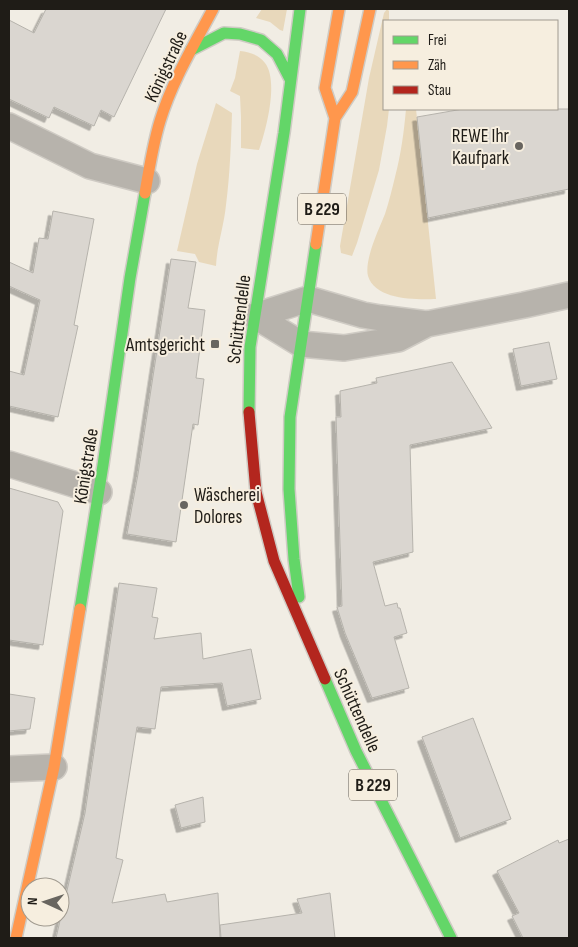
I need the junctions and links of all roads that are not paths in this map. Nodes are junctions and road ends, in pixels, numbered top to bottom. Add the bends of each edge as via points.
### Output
1 (213, 9) edge
2 (300, 9) edge
3 (339, 9) edge
4 (370, 9) edge
5 (191, 50) junction
6 (290, 78) junction
7 (335, 118) junction
8 (9, 126) edge
9 (147, 181) junction
10 (569, 295) edge
11 (308, 299) junction
12 (255, 316) junction
13 (427, 324) junction
14 (301, 344) junction
15 (9, 464) edge
16 (99, 492) junction
17 (303, 629) junction
18 (54, 767) junction
19 (9, 769) edge
20 (16, 938) edge
21 (451, 938) edge

1 - 5 main road, Königstraße
2 - 6 main road, Schüttendelle / B 229
3 - 7 main road, Schüttendelle / B 229 via 325,88
4 - 7 main road, Schüttendelle / B 229 via 352,92
5 - 6 main road via 224,33 240,34 261,40 277,54
5 - 9 main road, Königstraße via 160,121
6 - 12 main road, Schüttendelle / B 229
7 - 11 main road, Schüttendelle / B 229
8 - 9 street via 90,166
9 - 16 main road, Königstraße
10 - 13 street
11 - 12 street
11 - 13 street via 363,315
11 - 14 main road, Schüttendelle / B 229
12 - 14 street
12 - 17 main road, Schüttendelle / B 229 via 250,346 249,420 256,492 274,561
13 - 14 street via 398,339 344,348
14 - 17 main road, Schüttendelle / B 229 via 290,417 289,489
15 - 16 street
16 - 18 main road, Königstraße
17 - 21 main road, Schüttendelle / B 229 via 356,751
18 - 19 street
18 - 20 main road, Königstraße

